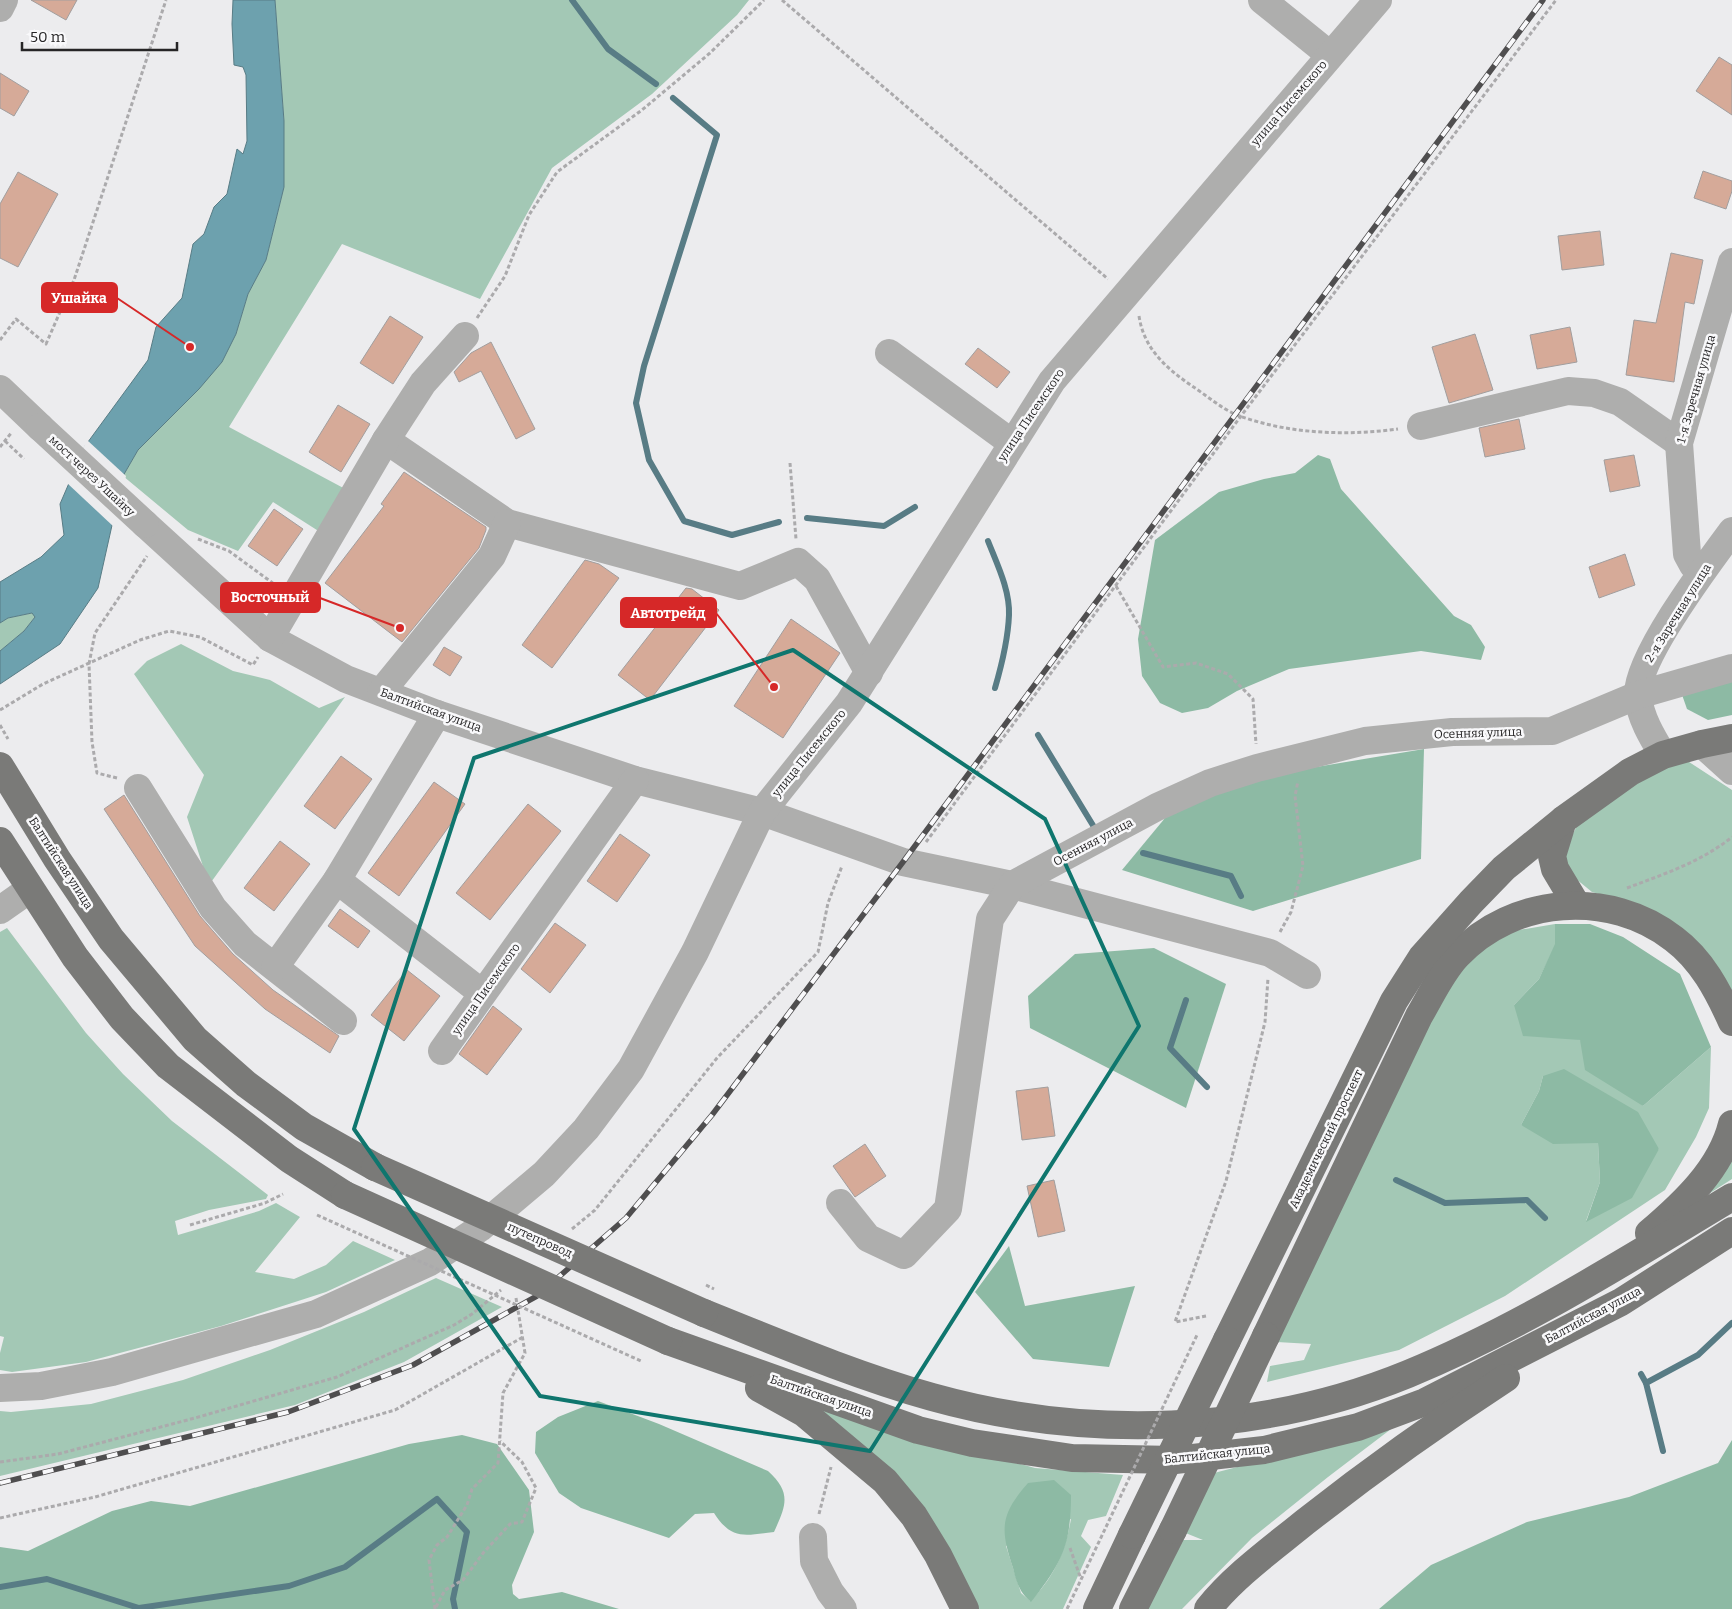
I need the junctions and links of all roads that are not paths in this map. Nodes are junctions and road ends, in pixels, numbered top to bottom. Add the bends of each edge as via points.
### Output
1 (4, 0) edge
2 (1262, 0) edge
3 (1378, 0) edge
4 (0, 8) edge
5 (1330, 56) junction
6 (1732, 262) edge
7 (465, 336) road end
8 (889, 352) dead end
9 (0, 389) edge
10 (1421, 426) road end
11 (386, 440) junction
12 (1012, 443) junction
13 (1679, 443) junction
14 (507, 523) junction
15 (144, 524) joint
16 (1732, 531) edge
17 (1701, 572) junction
18 (270, 638) junction
19 (1732, 668) edge
20 (869, 673) junction
21 (381, 692) junction
22 (1638, 695) junction
23 (438, 714) junction
24 (1732, 738) edge
25 (1702, 744) junction
26 (1663, 756) junction
27 (0, 766) edge
28 (1732, 771) edge
29 (635, 780) junction
30 (138, 788) road end
31 (762, 812) junction
32 (1563, 820) junction
33 (0, 841) edge
34 (337, 880) junction
35 (1012, 885) junction
36 (30, 889) junction
37 (1576, 904) junction
38 (0, 910) edge
39 (275, 967) junction
40 (1307, 975) dead end
41 (482, 993) junction
42 (343, 1021) dead end
43 (1732, 1022) edge
44 (442, 1051) dead end
45 (1732, 1124) edge
46 (375, 1167) joint
47 (1732, 1197) edge
48 (840, 1203) dead end
49 (1732, 1231) edge
50 (1597, 1278) junction
51 (1621, 1302) junction
52 (696, 1352) junction
53 (0, 1388) edge
54 (813, 1537) road end
55 (843, 1609) edge
56 (965, 1609) edge
57 (1097, 1609) edge
58 (1133, 1609) edge
59 (1208, 1609) edge

1 - 4 street
2 - 5 street
3 - 5 street, улица Писемского
5 - 12 street, улица Писемского via 1052,381
6 - 13 street, 1-я Заречная улица
7 - 11 street via 423,383
8 - 12 street
9 - 15 street, мост через Ушайку, bridge via 28,426
10 - 13 street via 1568,391 1586,392 1620,402
11 - 14 street
11 - 18 street
12 - 20 street, улица Писемского
13 - 17 street, 1-я Заречная улица via 1686,554
14 - 20 street via 740,586 798,562 817,578
14 - 21 street via 492,556
15 - 18 street, Балтийская улица
16 - 17 street, 2-я Заречная улица
17 - 22 street, 2-я Заречная улица via 1646,660
18 - 21 street, Балтийская улица via 346,679
19 - 22 street, Осенняя улица
20 - 31 street, улица Писемского
21 - 23 street, Балтийская улица
22 - 26 street, 2-я Заречная улица via 1648,730
22 - 35 street, Осенняя улица via 1552,731 1452,732 1365,741 1257,768 1157,807
23 - 29 street, Балтийская улица
23 - 34 street
24 - 25 main road
25 - 26 main road
25 - 28 street
26 - 32 main road, Академический проспект via 1630,772
27 - 46 main road, Балтийская улица via 110,939 195,1039 246,1084 304,1127
29 - 31 street, Балтийская улица
29 - 41 street, улица Писемского
30 - 39 street via 213,908 246,944
31 - 35 street, Балтийская улица via 911,864
31 - 53 street, улица Писемского via 696,952 631,1069 586,1129 544,1174 480,1228 430,1262 316,1314 112,1372 41,1386
32 - 37 main road via 1552,856 1555,869
32 - 57 main road, Академический проспект, bridge via 1504,868 1422,957 1394,1001
33 - 36 main road
34 - 39 street
34 - 41 street
35 - 40 street, Балтийская улица via 1270,953
35 - 48 street, Осенняя улица via 990,919 948,1209 904,1255 868,1238
36 - 38 street
36 - 52 main road, Балтийская улица, bridge via 122,1018 168,1066 289,1160 345,1195
37 - 43 main road via 1640,919 1674,939 1698,963 1717,989
37 - 58 main road, bridge via 1528,910 1501,922 1458,955 1444,973 1419,1016
39 - 42 street
41 - 44 street, улица Писемского
45 - 50 main road via 1711,1170 1674,1211
46 - 50 main road, путепровод, bridge via 704,1313 831,1364 932,1397 1031,1418 1077,1424 1138,1426 1267,1415 1347,1395 1406,1375 1457,1352 1508,1328
47 - 50 main road
49 - 51 main road, Балтийская улица
51 - 52 main road, Балтийская улица via 1425,1402 1358,1427 1264,1450 1175,1460 1072,1458 972,1443 918,1430
51 - 59 main road via 1442,1420 1357,1481 1273,1547
52 - 56 main road via 804,1413 885,1481 938,1555
54 - 55 street via 814,1561

